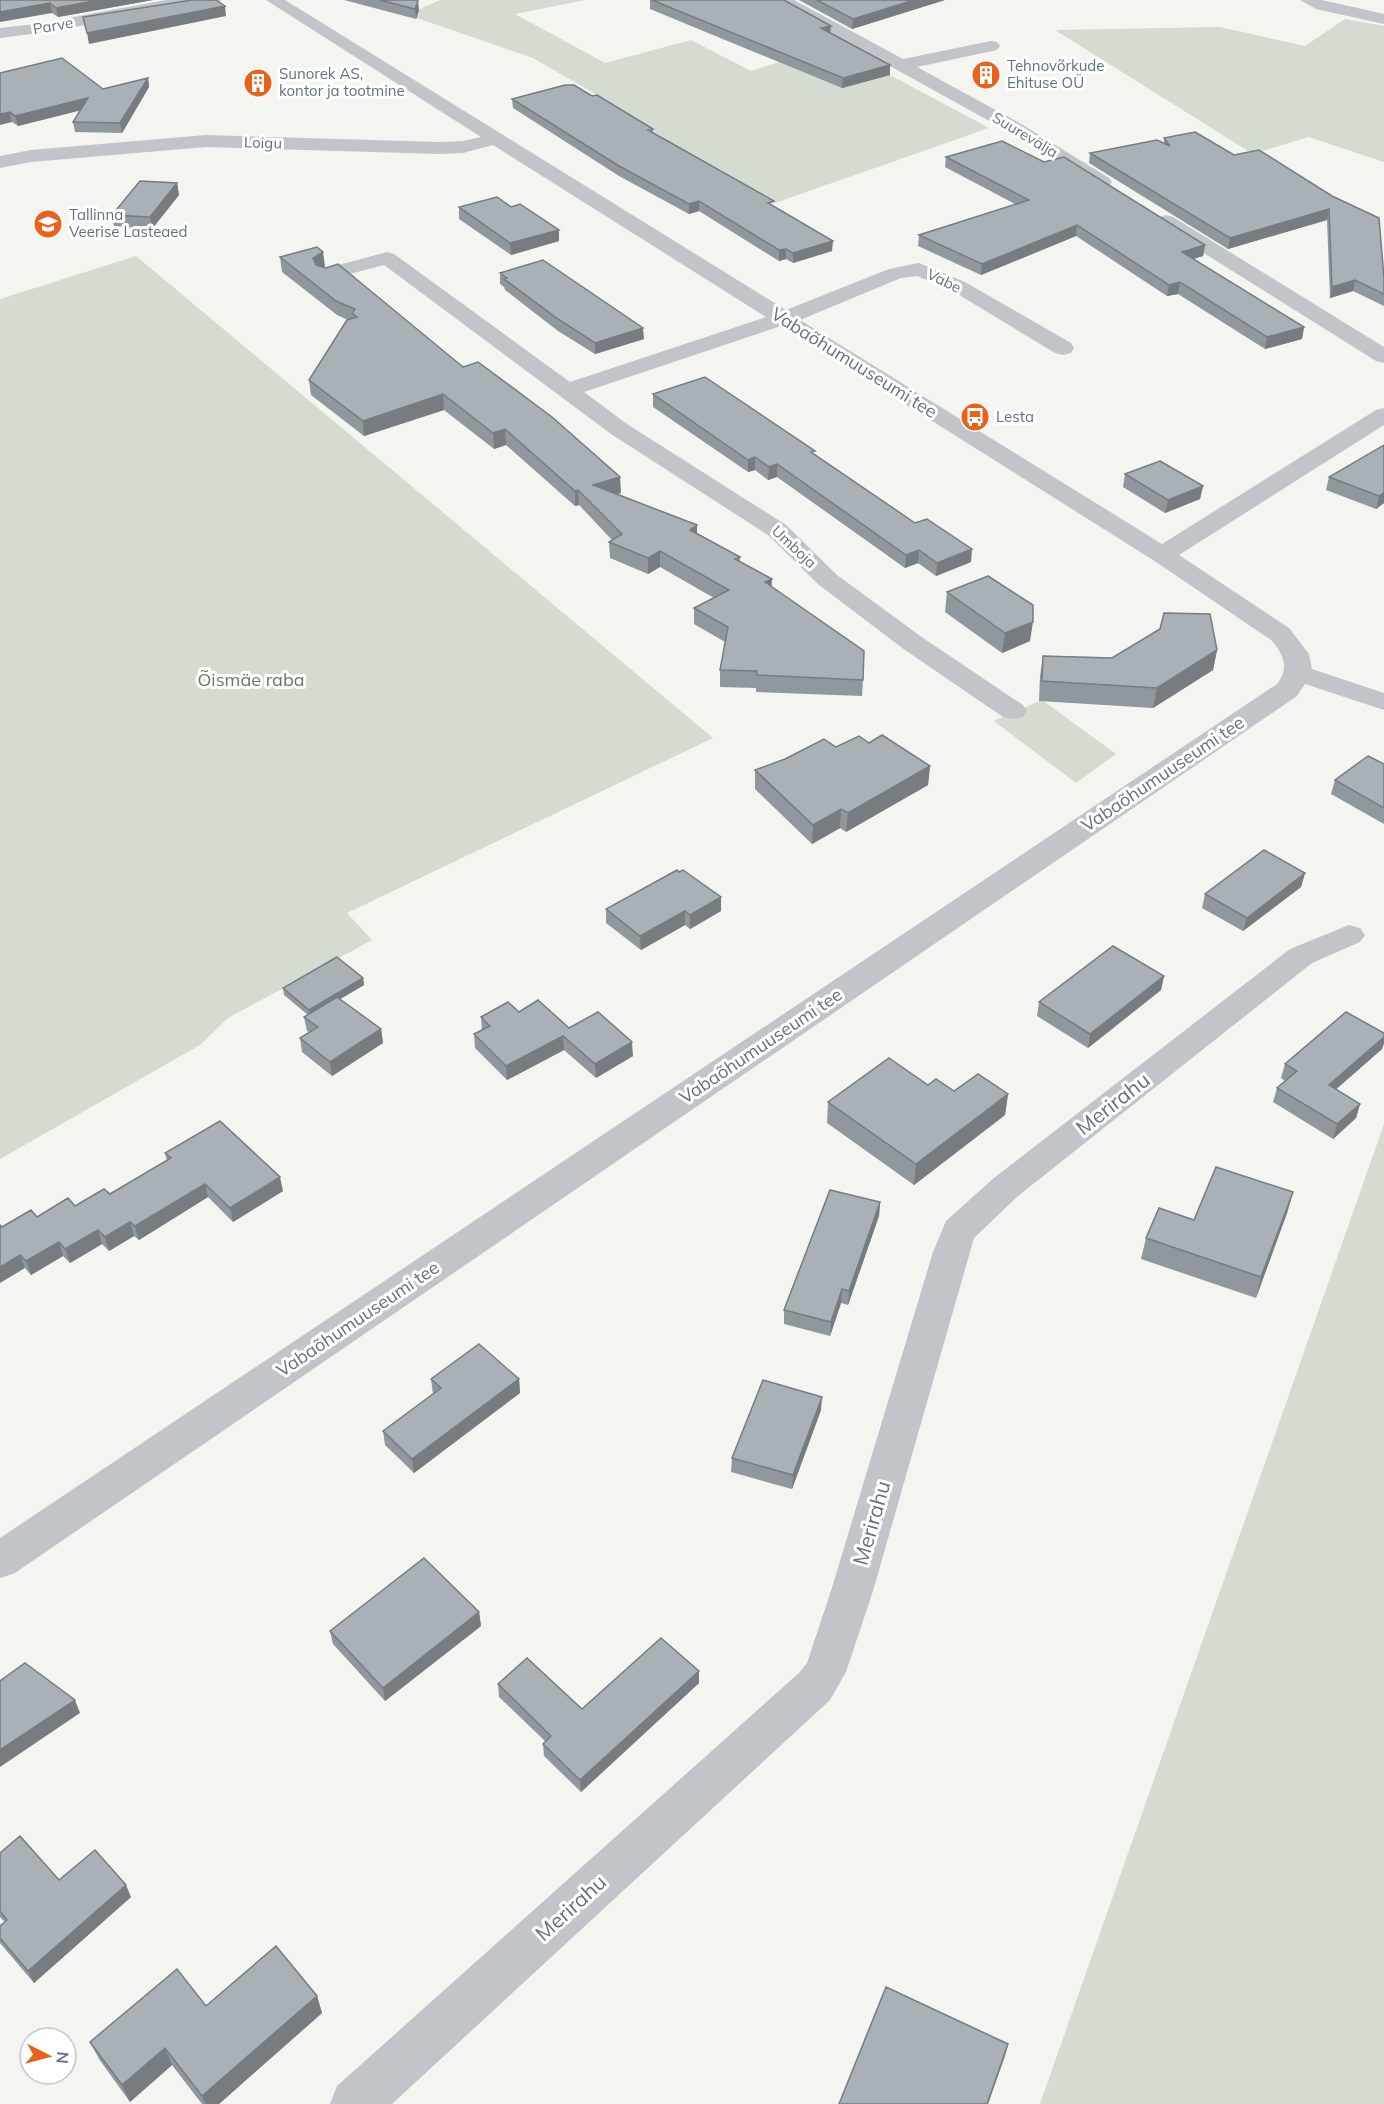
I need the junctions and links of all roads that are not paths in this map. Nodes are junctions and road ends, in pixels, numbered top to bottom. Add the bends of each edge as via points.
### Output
1 (213, 0) edge
2 (274, 0) edge
3 (782, 0) edge
4 (1308, 0) edge
5 (1384, 19) edge
6 (0, 33) edge
7 (991, 46) dead end
8 (901, 65) junction
9 (495, 139) junction
10 (0, 153) edge
11 (31, 156) junction
12 (0, 162) edge
13 (1119, 192) edge
14 (1149, 211) edge
15 (327, 274) edge
16 (784, 319) junction
17 (1064, 348) dead end
18 (1384, 356) edge
19 (569, 390) junction
20 (1384, 415) edge
21 (1162, 555) junction
22 (1298, 673) junction
23 (1384, 702) edge
24 (1013, 711) dead end
25 (1349, 935) dead end
26 (0, 1560) edge
27 (355, 2104) edge

1 - 6 street, Parve
2 - 9 street, Vabaõhumuuseumi tee
3 - 8 street, Suurevälja
4 - 5 street
7 - 8 street
8 - 13 street, Suurevälja via 1017,129
9 - 11 street, Loigu via 440,148 180,142
9 - 16 street, Vabaõhumuuseumi tee
10 - 11 street, Loigu
11 - 12 street, Loigu
14 - 18 street
15 - 19 street, Umboja via 387,258
16 - 17 street, Vabe via 896,273 919,269 958,286
16 - 19 street
16 - 21 street, Vabaõhumuuseumi tee
19 - 24 street, Umboja via 619,429 777,530 828,580
20 - 21 street
21 - 22 street, Vabaõhumuuseumi tee via 1280,634 1297,657
22 - 23 street
22 - 26 street, Vabaõhumuuseumi tee via 1287,690
25 - 27 street, Merirahu via 1301,956 1006,1187 960,1231 825,1672 806,1694

